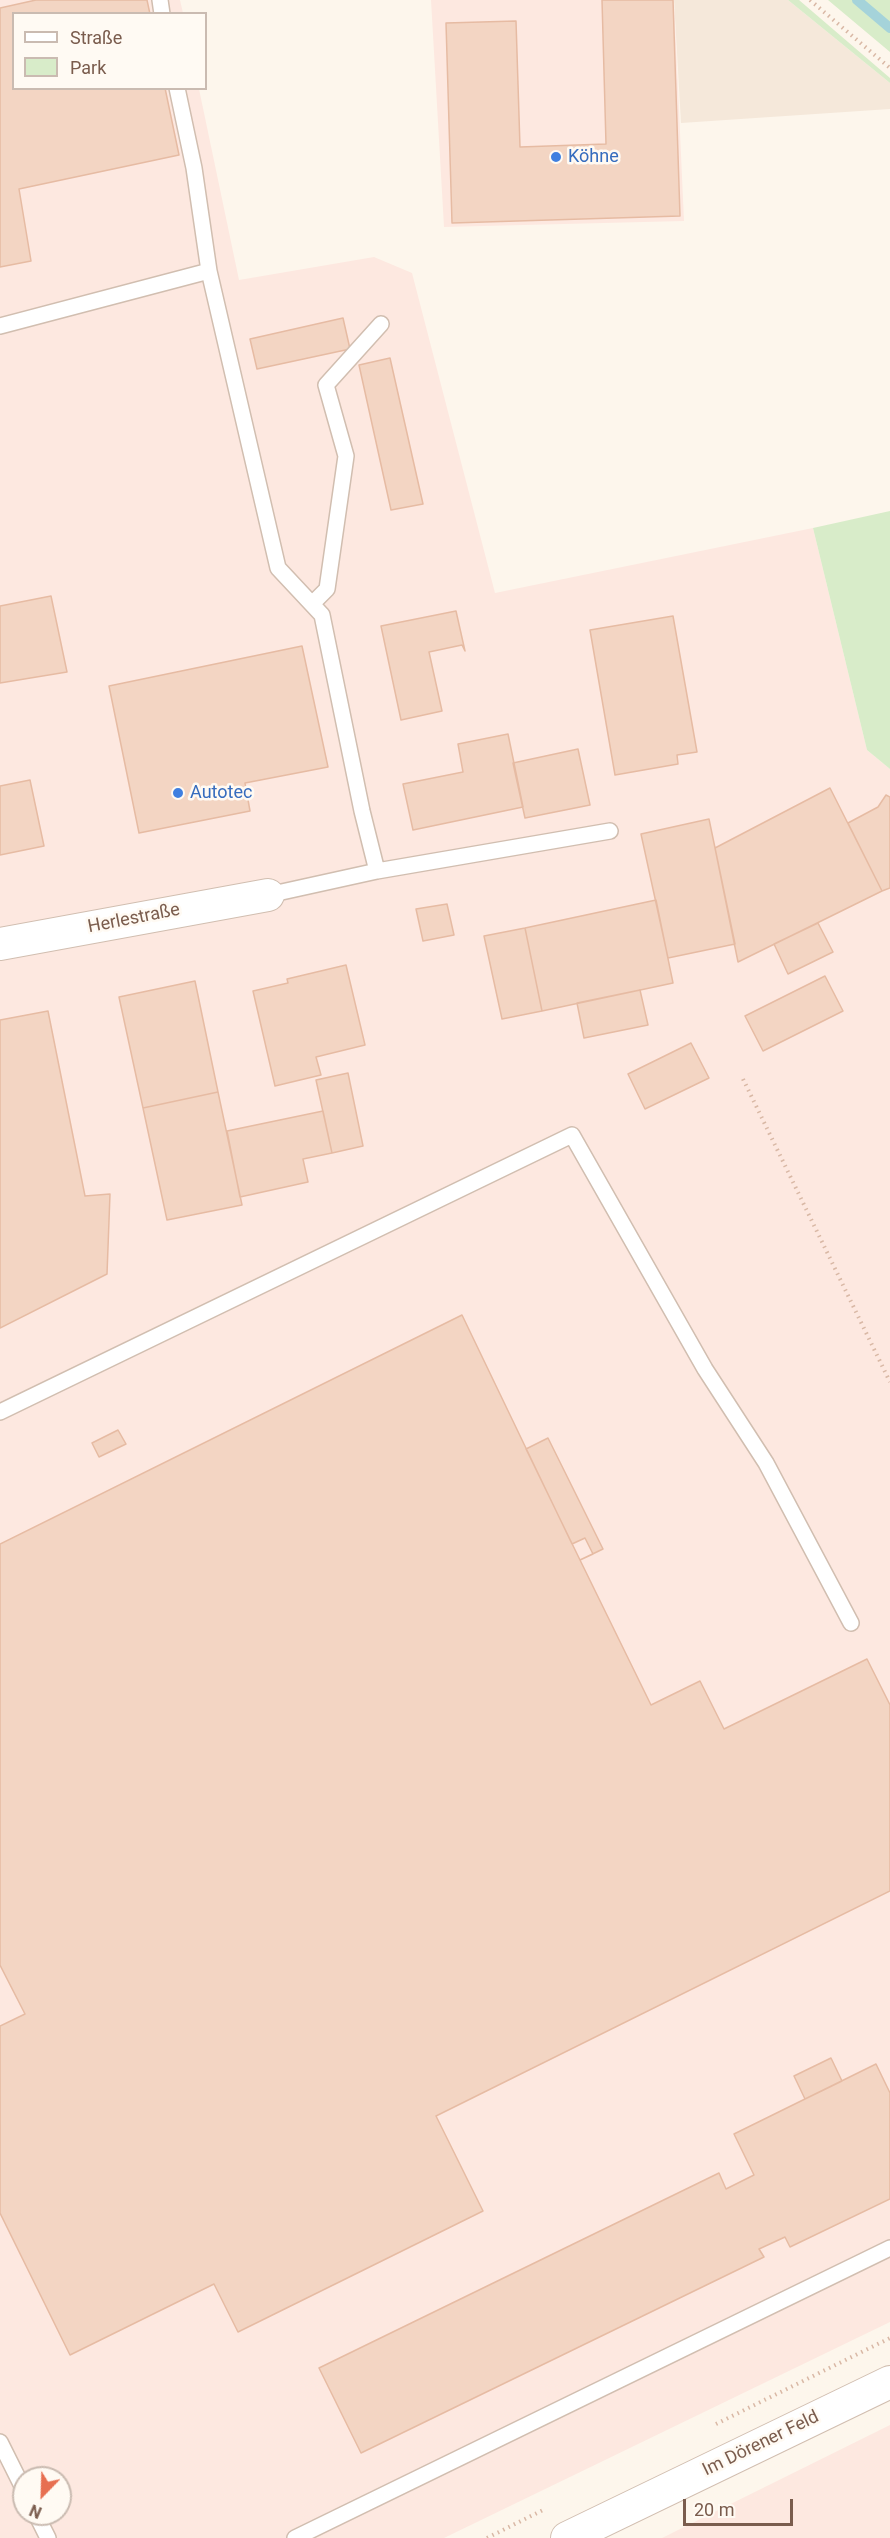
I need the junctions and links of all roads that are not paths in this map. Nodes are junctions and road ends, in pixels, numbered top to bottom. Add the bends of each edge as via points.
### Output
1 (177, 90) edge
2 (209, 271) junction
3 (381, 324) dead end
4 (0, 326) edge
5 (312, 604) junction
6 (610, 831) dead end
7 (377, 871) junction
8 (268, 895) joint
9 (0, 944) edge
10 (0, 1412) edge
11 (850, 1623) dead end
12 (890, 2248) edge
13 (890, 2382) edge
14 (0, 2442) edge
15 (12, 2466) edge
16 (295, 2538) edge
17 (567, 2538) edge

1 - 2 lane
2 - 4 lane
2 - 5 lane via 278,568
3 - 5 lane via 326,385 346,456 327,589
5 - 7 lane via 322,615
6 - 7 lane
7 - 8 lane
8 - 9 street, Herlestraße
10 - 11 lane via 572,1135 705,1370 766,1463
12 - 16 lane
13 - 17 street, Im Dörener Feld
14 - 15 lane

